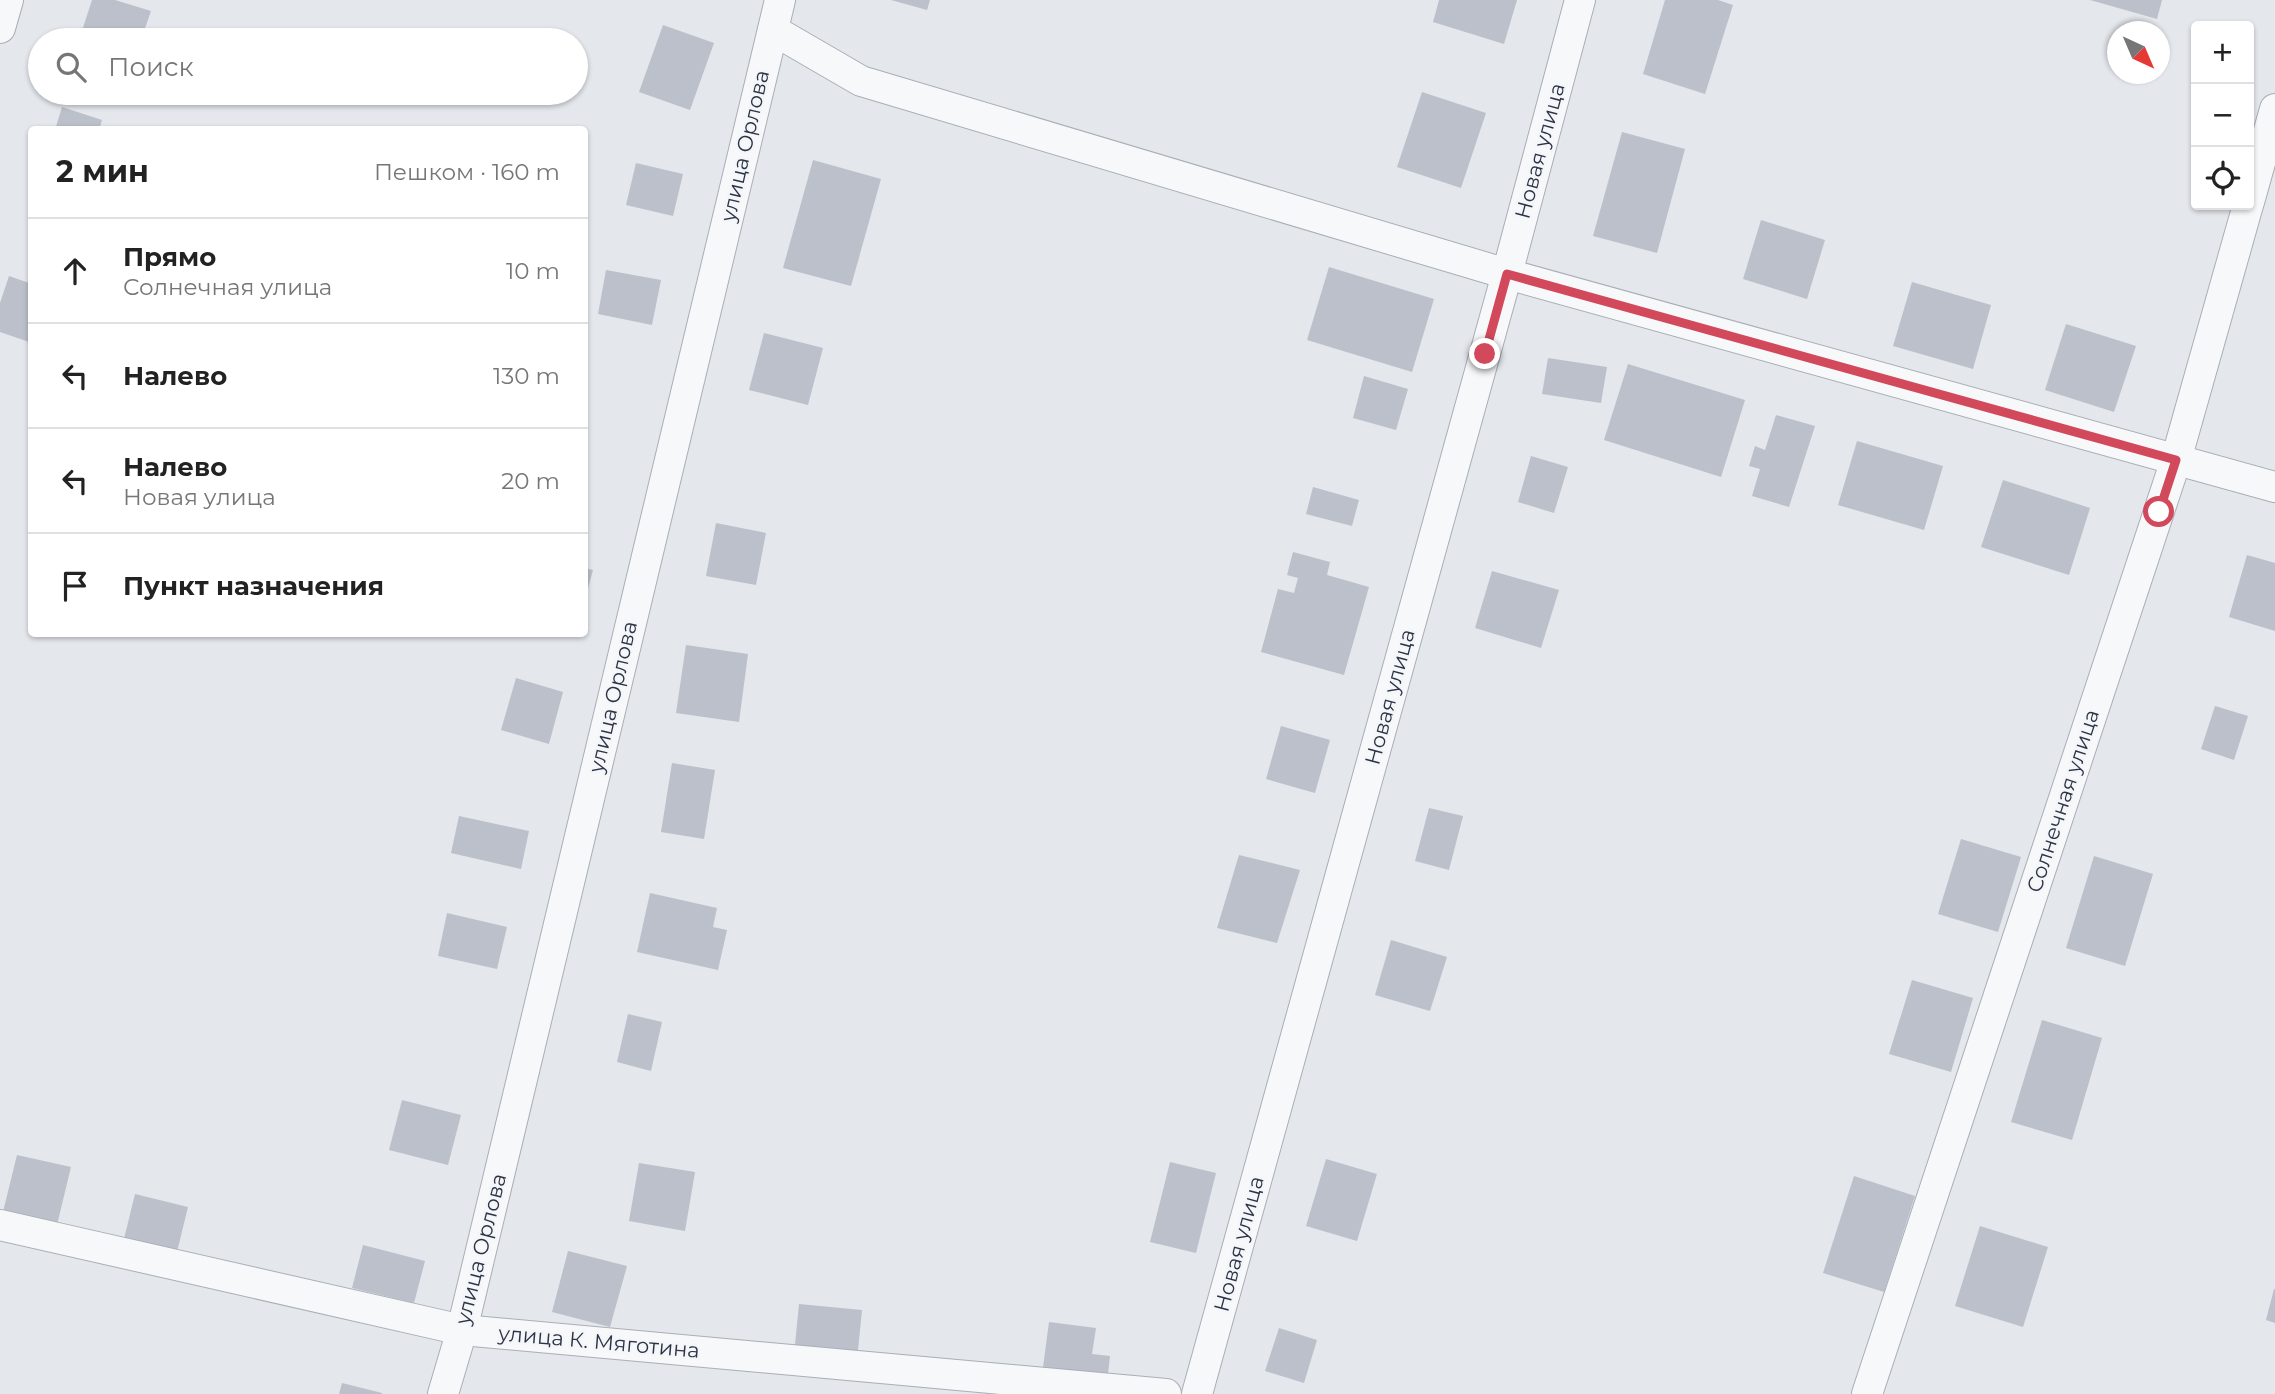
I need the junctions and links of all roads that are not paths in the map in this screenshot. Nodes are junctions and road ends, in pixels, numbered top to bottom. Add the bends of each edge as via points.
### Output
1 (8, 0) edge
2 (780, 0) edge
3 (1580, 0) edge
4 (0, 28) edge
5 (773, 30) junction
6 (2275, 108) edge
7 (2254, 182) edge
8 (2246, 210) edge
9 (1507, 274) junction
10 (2176, 460) junction
11 (2275, 487) edge
12 (0, 1226) edge
13 (462, 1330) junction
14 (443, 1394) edge
15 (1166, 1394) edge
16 (1197, 1394) edge
17 (1867, 1394) edge

1 - 4 street
2 - 5 street, улица Орлова
3 - 9 street, Новая улица
5 - 9 street via 861,81
5 - 13 street, улица Орлова
6 - 7 street, Солнечная улица
8 - 10 street, Солнечная улица
9 - 10 street
9 - 16 street, Новая улица
10 - 11 street
10 - 17 street, Солнечная улица
12 - 13 street, улица К. Мяготина
13 - 14 street, улица Орлова
13 - 15 street, улица К. Мяготина

